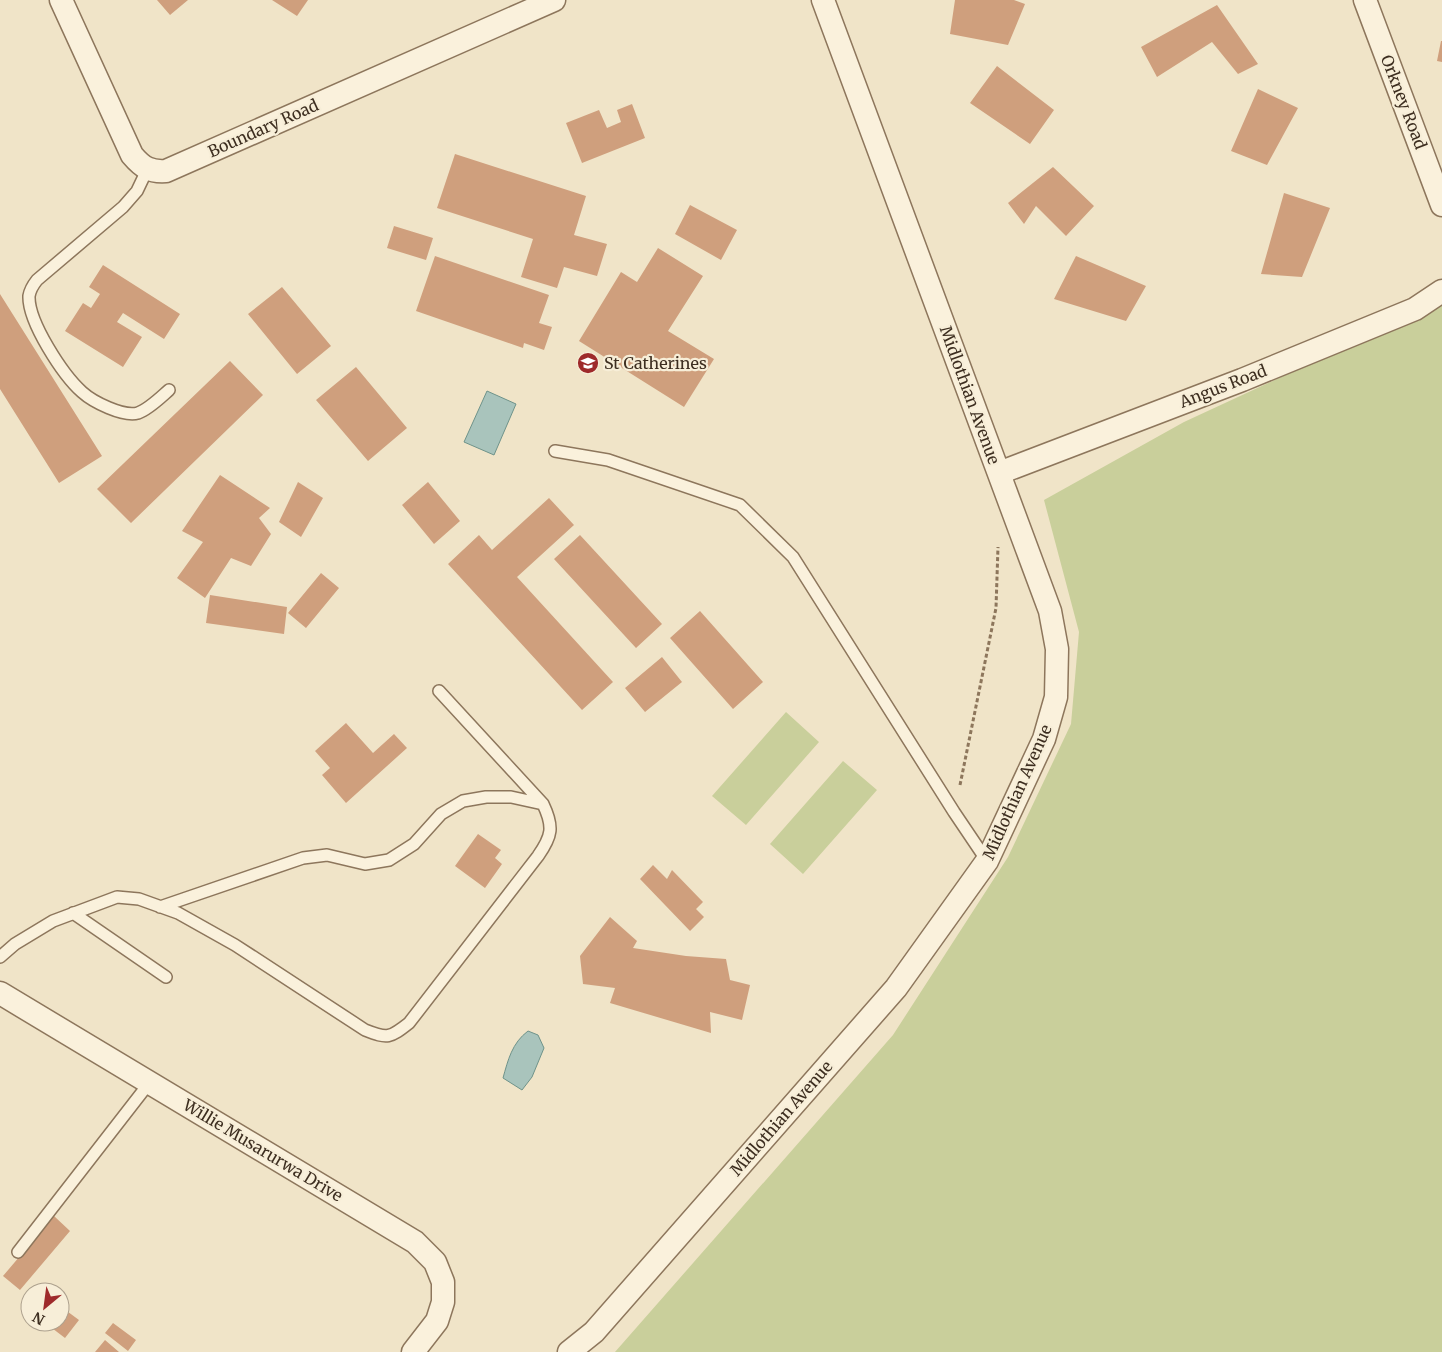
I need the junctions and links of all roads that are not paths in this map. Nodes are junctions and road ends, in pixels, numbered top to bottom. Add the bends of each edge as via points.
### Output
1 (61, 0) edge
2 (554, 0) edge
3 (823, 0) edge
4 (1365, 0) edge
5 (147, 170) junction
6 (1442, 205) edge
7 (1442, 291) edge
8 (169, 390) dead end
9 (555, 450) dead end
10 (999, 473) junction
11 (439, 691) dead end
12 (543, 804) junction
13 (987, 861) junction
14 (160, 907) junction
15 (73, 913) junction
16 (0, 957) edge
17 (166, 977) dead end
18 (0, 993) edge
19 (150, 1082) junction
20 (18, 1252) dead end
21 (413, 1352) edge
22 (569, 1352) edge

1 - 5 street via 132,155
2 - 5 street, Boundary Road via 166,170
3 - 10 street, Midlothian Avenue
4 - 6 street, Orkney Road
5 - 8 lane via 137,191 123,207 37,280 29,295 34,321 44,341 82,393 106,408 137,413
7 - 10 street, Angus Road via 1415,309 1242,380
9 - 13 lane via 608,460 740,505 793,557
10 - 13 street, Midlothian Avenue via 1050,611 1056,649 1056,698 1044,739
11 - 12 lane
12 - 14 lane via 511,797 462,801 441,814 414,844 388,860 365,864 327,855 303,858
12 - 14 lane via 551,825 547,843 409,1023 390,1036 382,1037 365,1030 235,945 178,913
13 - 22 street, Midlothian Avenue via 896,988 594,1332
14 - 15 lane via 118,897
15 - 16 lane via 45,925
15 - 17 lane
18 - 19 street, Willie Musarurwa Drive
19 - 20 lane
19 - 21 street, Willie Musarurwa Drive via 415,1242 435,1262 443,1282 443,1302 436,1320

